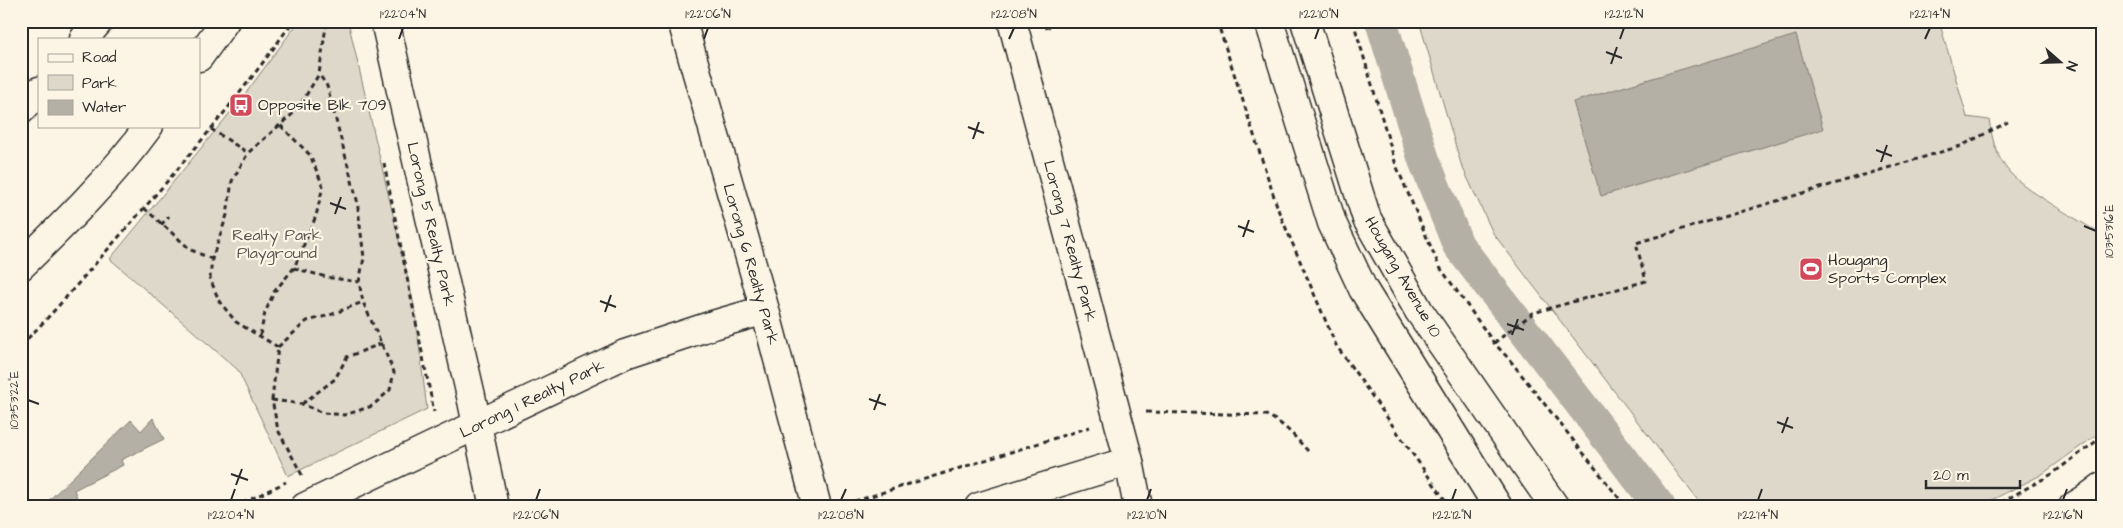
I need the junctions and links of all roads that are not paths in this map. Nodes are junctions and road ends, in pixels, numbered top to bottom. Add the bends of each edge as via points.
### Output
1 (99, 21) edge
2 (225, 21) edge
3 (385, 21) edge
4 (682, 21) edge
5 (1012, 21) edge
6 (1269, 21) edge
7 (1305, 21) edge
8 (85, 38) edge
9 (200, 56) edge
10 (38, 92) edge
11 (21, 110) edge
12 (147, 128) edge
13 (21, 266) edge
14 (765, 310) junction
15 (477, 426) junction
16 (1129, 461) junction
17 (2102, 487) edge
18 (305, 507) edge
19 (494, 507) edge
20 (818, 507) edge
21 (979, 507) edge
22 (1138, 507) edge
23 (1498, 507) edge
24 (1555, 507) edge
25 (2073, 507) edge

1 - 8 main road
2 - 9 main road
3 - 15 main road, Lorong 5 Realty Park
4 - 14 main road, Lorong 6 Realty Park
5 - 16 main road, Lorong 7 Realty Park
6 - 23 main road via 1332,223 1363,289
7 - 24 main road, Hougang Avenue 10 via 1367,219 1419,311
10 - 11 main road
12 - 13 main road via 130,151
14 - 15 main road, Lorong 1 Realty Park via 625,354
14 - 20 main road, Lorong 6 Realty Park
15 - 18 main road, Lorong 1 Realty Park
15 - 19 main road, Lorong 5 Realty Park
16 - 21 main road
16 - 22 main road, Lorong 7 Realty Park
17 - 25 main road

